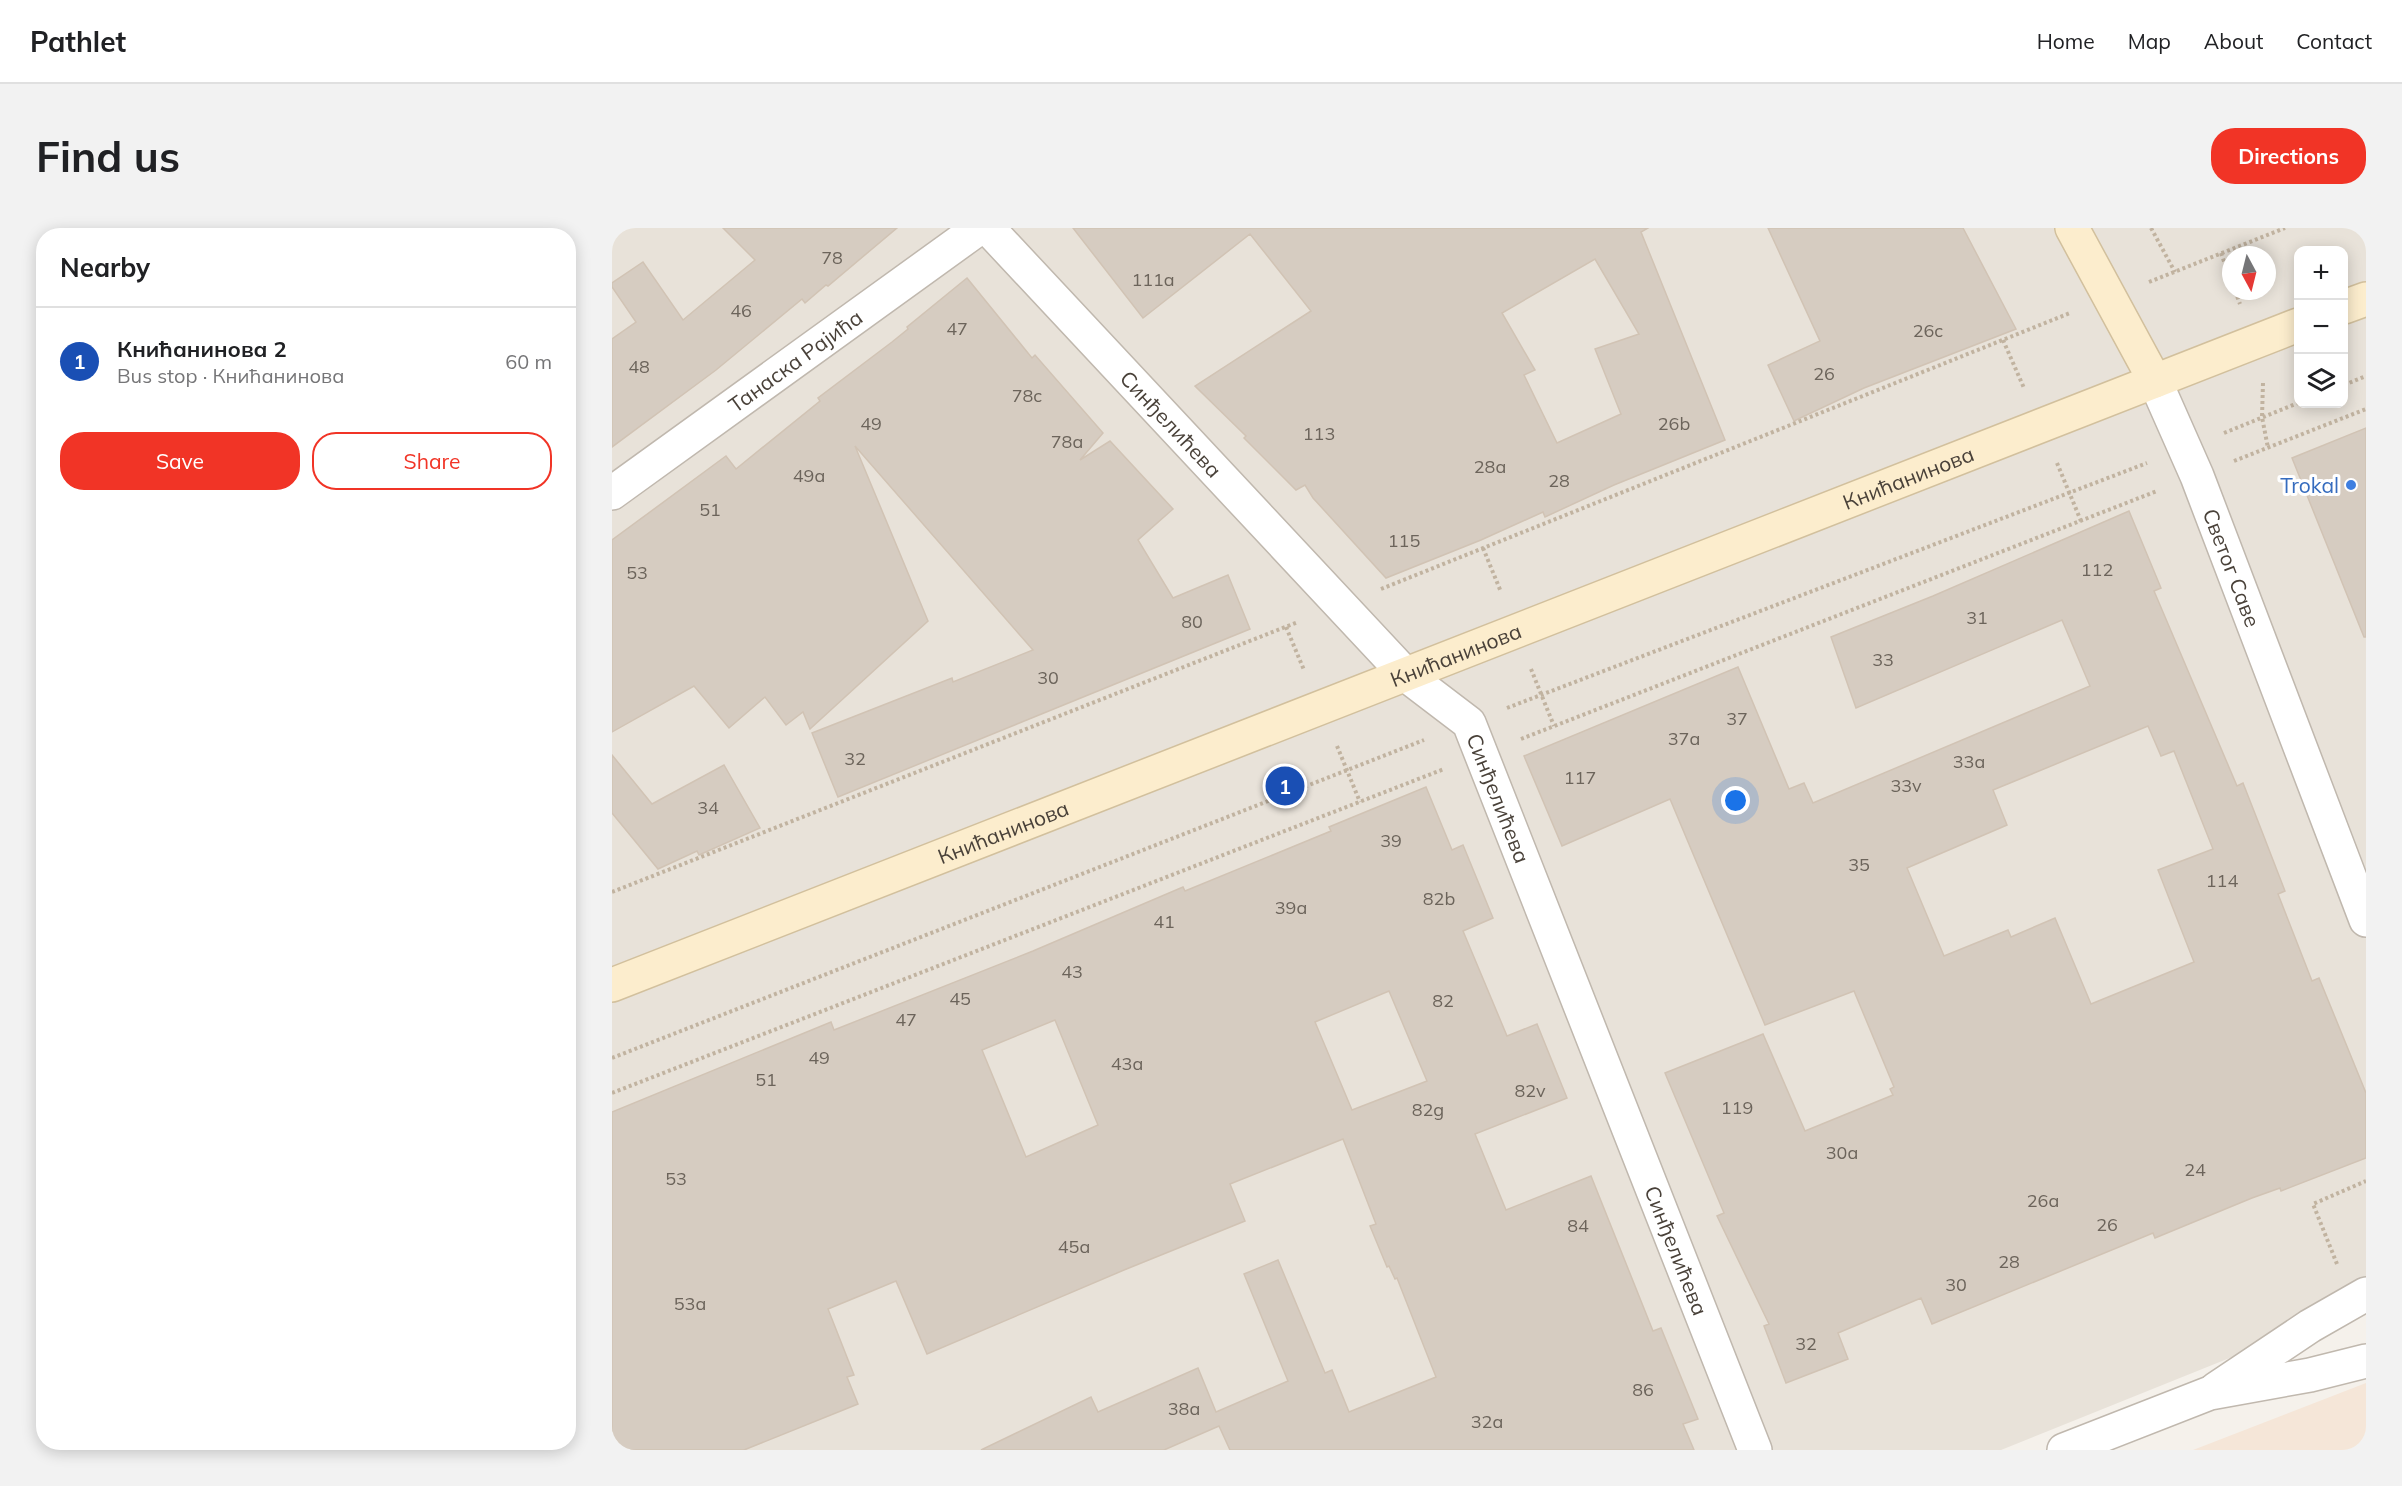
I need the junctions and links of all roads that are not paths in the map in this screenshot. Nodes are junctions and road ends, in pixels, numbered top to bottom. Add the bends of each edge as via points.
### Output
1 (979, 228) edge
2 (988, 228) edge
3 (2072, 228) edge
4 (2366, 299) edge
5 (2348, 305) edge
6 (2294, 327) edge
7 (2155, 381) junction
8 (612, 493) edge
9 (1406, 675) junction
10 (2366, 920) edge
11 (612, 985) edge
12 (2359, 1298) edge
13 (2366, 1361) edge
14 (2210, 1393) junction
15 (1755, 1450) edge
16 (2064, 1450) edge

1 - 8 street, Танаска Рајића
2 - 9 street, Синђелићева
3 - 7 main road, Светог Саве
4 - 5 main road
6 - 7 main road, Книћанинова
7 - 9 main road, Книћанинова
7 - 10 street, Светог Саве via 2197,476
9 - 11 main road, Книћанинова
9 - 15 street, Синђелићева via 1469,723
12 - 14 street
13 - 14 street
14 - 16 street

